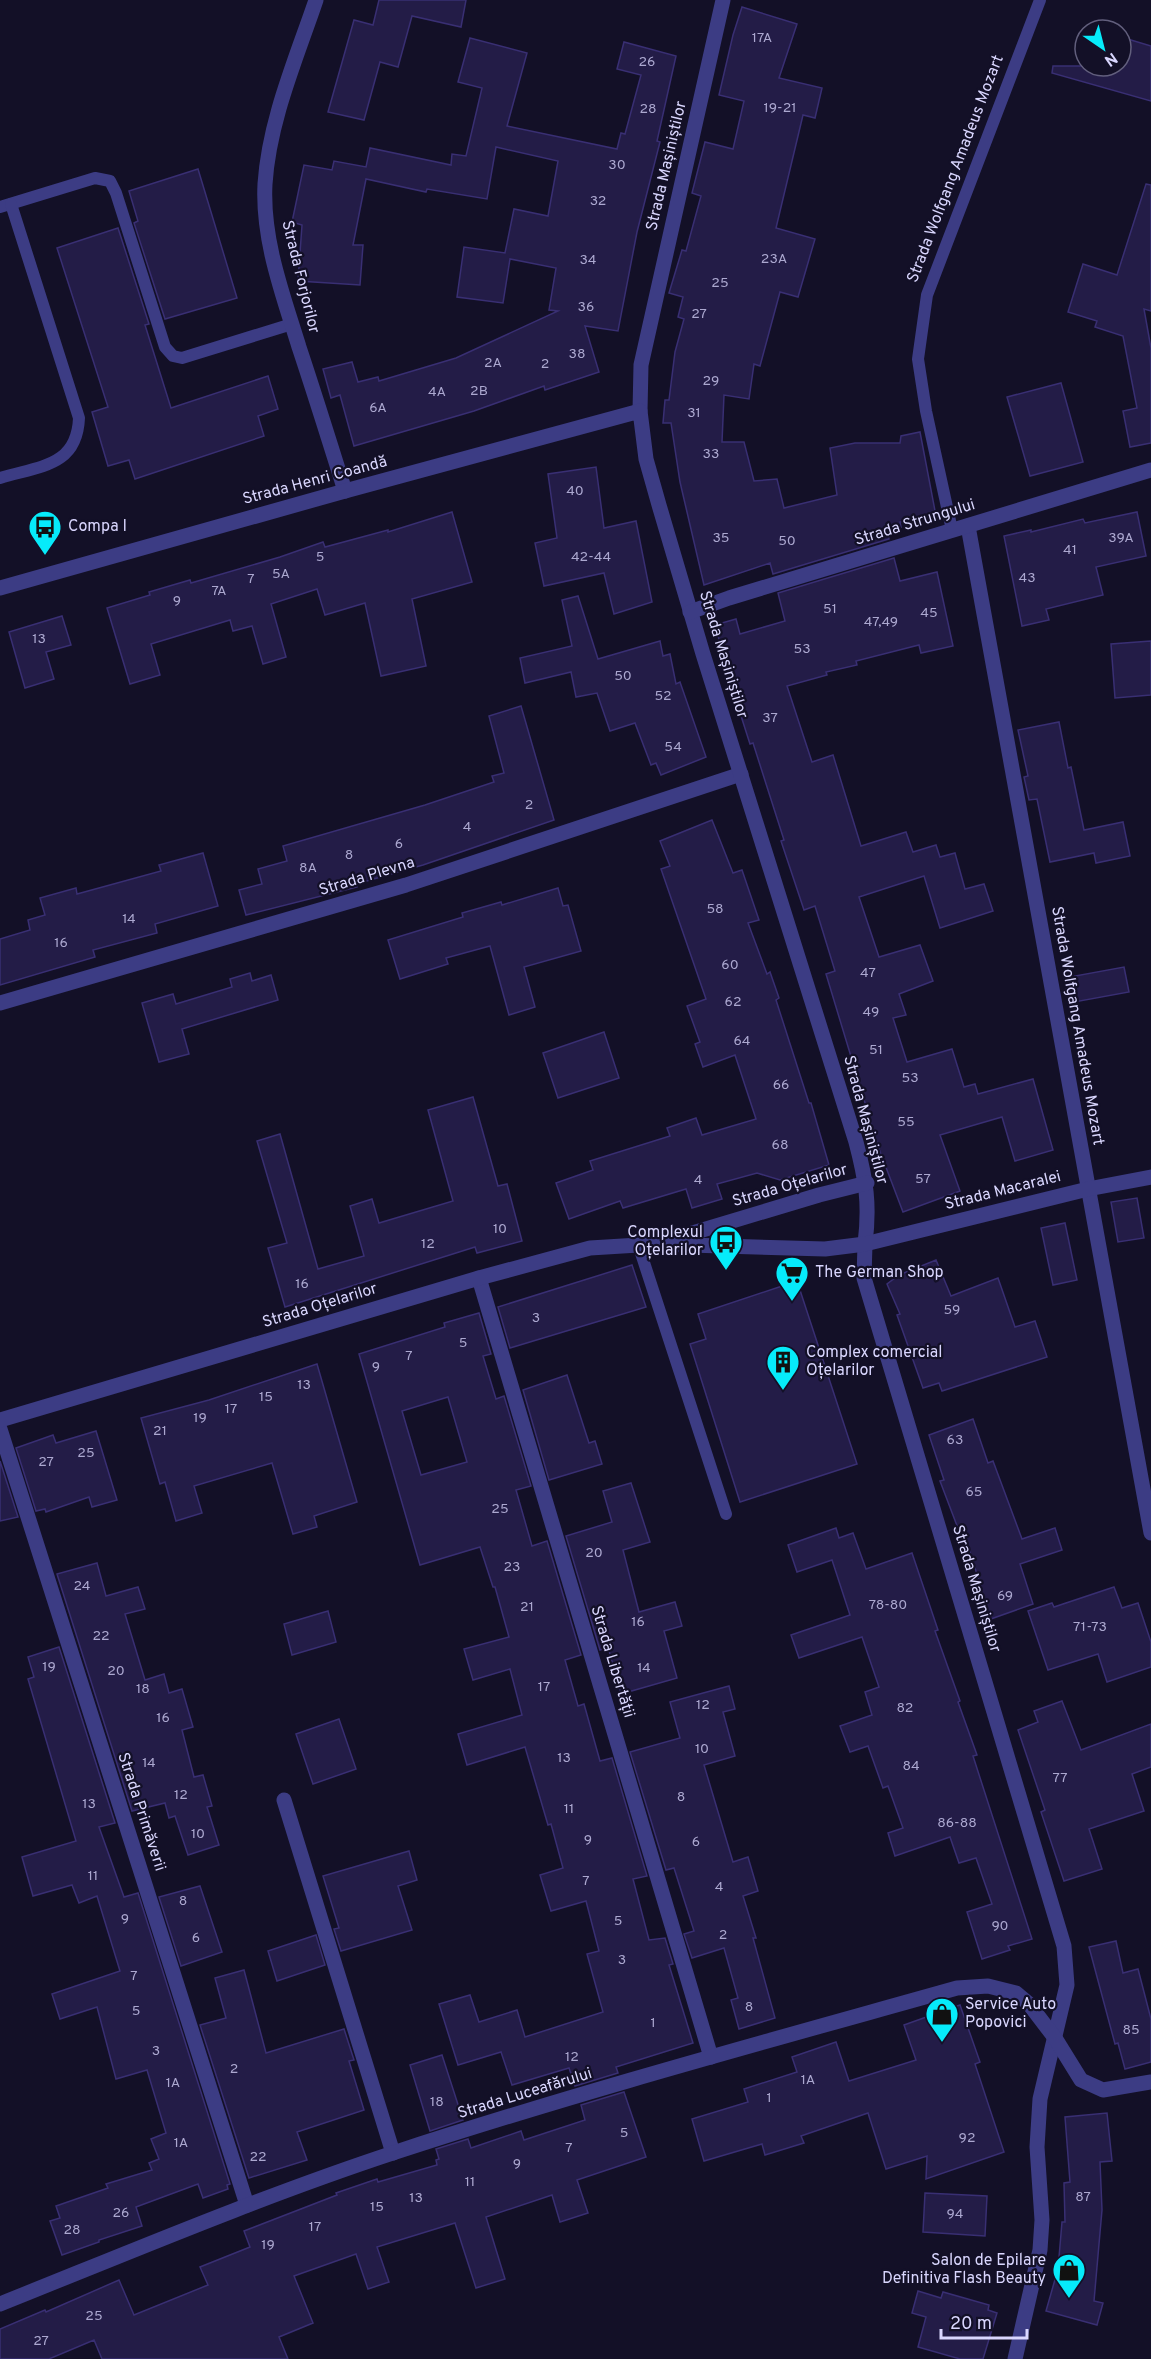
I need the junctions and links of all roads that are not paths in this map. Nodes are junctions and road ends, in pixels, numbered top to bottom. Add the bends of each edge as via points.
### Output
1 (316, 0) edge
2 (723, 0) edge
3 (1040, 0) edge
4 (6, 205) edge
5 (292, 324) junction
6 (640, 411) junction
7 (1151, 470) edge
8 (0, 478) edge
9 (345, 491) junction
10 (968, 526) junction
11 (952, 530) junction
12 (0, 588) edge
13 (690, 612) junction
14 (741, 774) junction
15 (0, 1003) edge
16 (1151, 1177) edge
17 (867, 1184) junction
18 (1088, 1189) junction
19 (638, 1244) junction
20 (655, 1244) junction
21 (866, 1244) junction
22 (479, 1278) junction
23 (0, 1420) edge
24 (0, 1429) edge
25 (726, 1514) dead end
26 (1151, 1533) edge
27 (284, 1800) dead end
28 (1055, 2038) junction
29 (711, 2057) junction
30 (1151, 2082) edge
31 (393, 2153) junction
32 (247, 2205) junction
33 (0, 2304) edge
34 (1015, 2359) edge

1 - 5 street, Strada Forjorilor via 278,112 265,181 270,245
2 - 6 street, Strada Mașiniștilor via 641,365
3 - 11 lane, Strada Wolfgang Amadeus Mozart via 927,295 918,359
4 - 5 lane via 95,178 110,181 165,347 173,356 182,358
4 - 8 lane via 79,418 72,448 58,460
5 - 9 street, Strada Forjorilor
6 - 9 street, Strada Henri Coandă
6 - 13 street, Strada Mașiniștilor via 646,459
7 - 10 street, Strada Strungului
9 - 12 street, Strada Henri Coandă
10 - 11 street, Strada Strungului
10 - 18 street, Strada Wolfgang Amadeus Mozart
11 - 13 street, Strada Strungului
13 - 14 street, Strada Mașiniștilor
14 - 15 street, Strada Plevna via 406,885
14 - 17 street, Strada Mașiniștilor
16 - 18 street, Strada Macaralei
17 - 20 street, Strada Oțelarilor
17 - 21 street, Strada Mașiniștilor
18 - 21 street, Strada Macaralei
18 - 26 street, Strada Wolfgang Amadeus Mozart
19 - 20 street, Strada Oțelarilor
19 - 22 street, Strada Oțelarilor via 590,1248
19 - 25 lane
20 - 21 street, Strada Oțelarilor via 825,1249
21 - 28 street, Strada Mașiniștilor via 864,1278 1064,1946 1067,1985
22 - 23 street, Strada Oțelarilor
22 - 29 street, Strada Libertății
24 - 32 street, Strada Primăverii
27 - 31 street
28 - 29 street, Strada Luceafărului via 1016,1993 988,1986 957,1988
28 - 30 street, Strada Luceafărului via 1081,2080 1103,2090
28 - 34 street, Strada Mașiniștilor via 1040,2099 1040,2250
29 - 31 street, Strada Luceafărului
31 - 32 street, Strada Luceafărului
32 - 33 street, Strada Luceafărului

